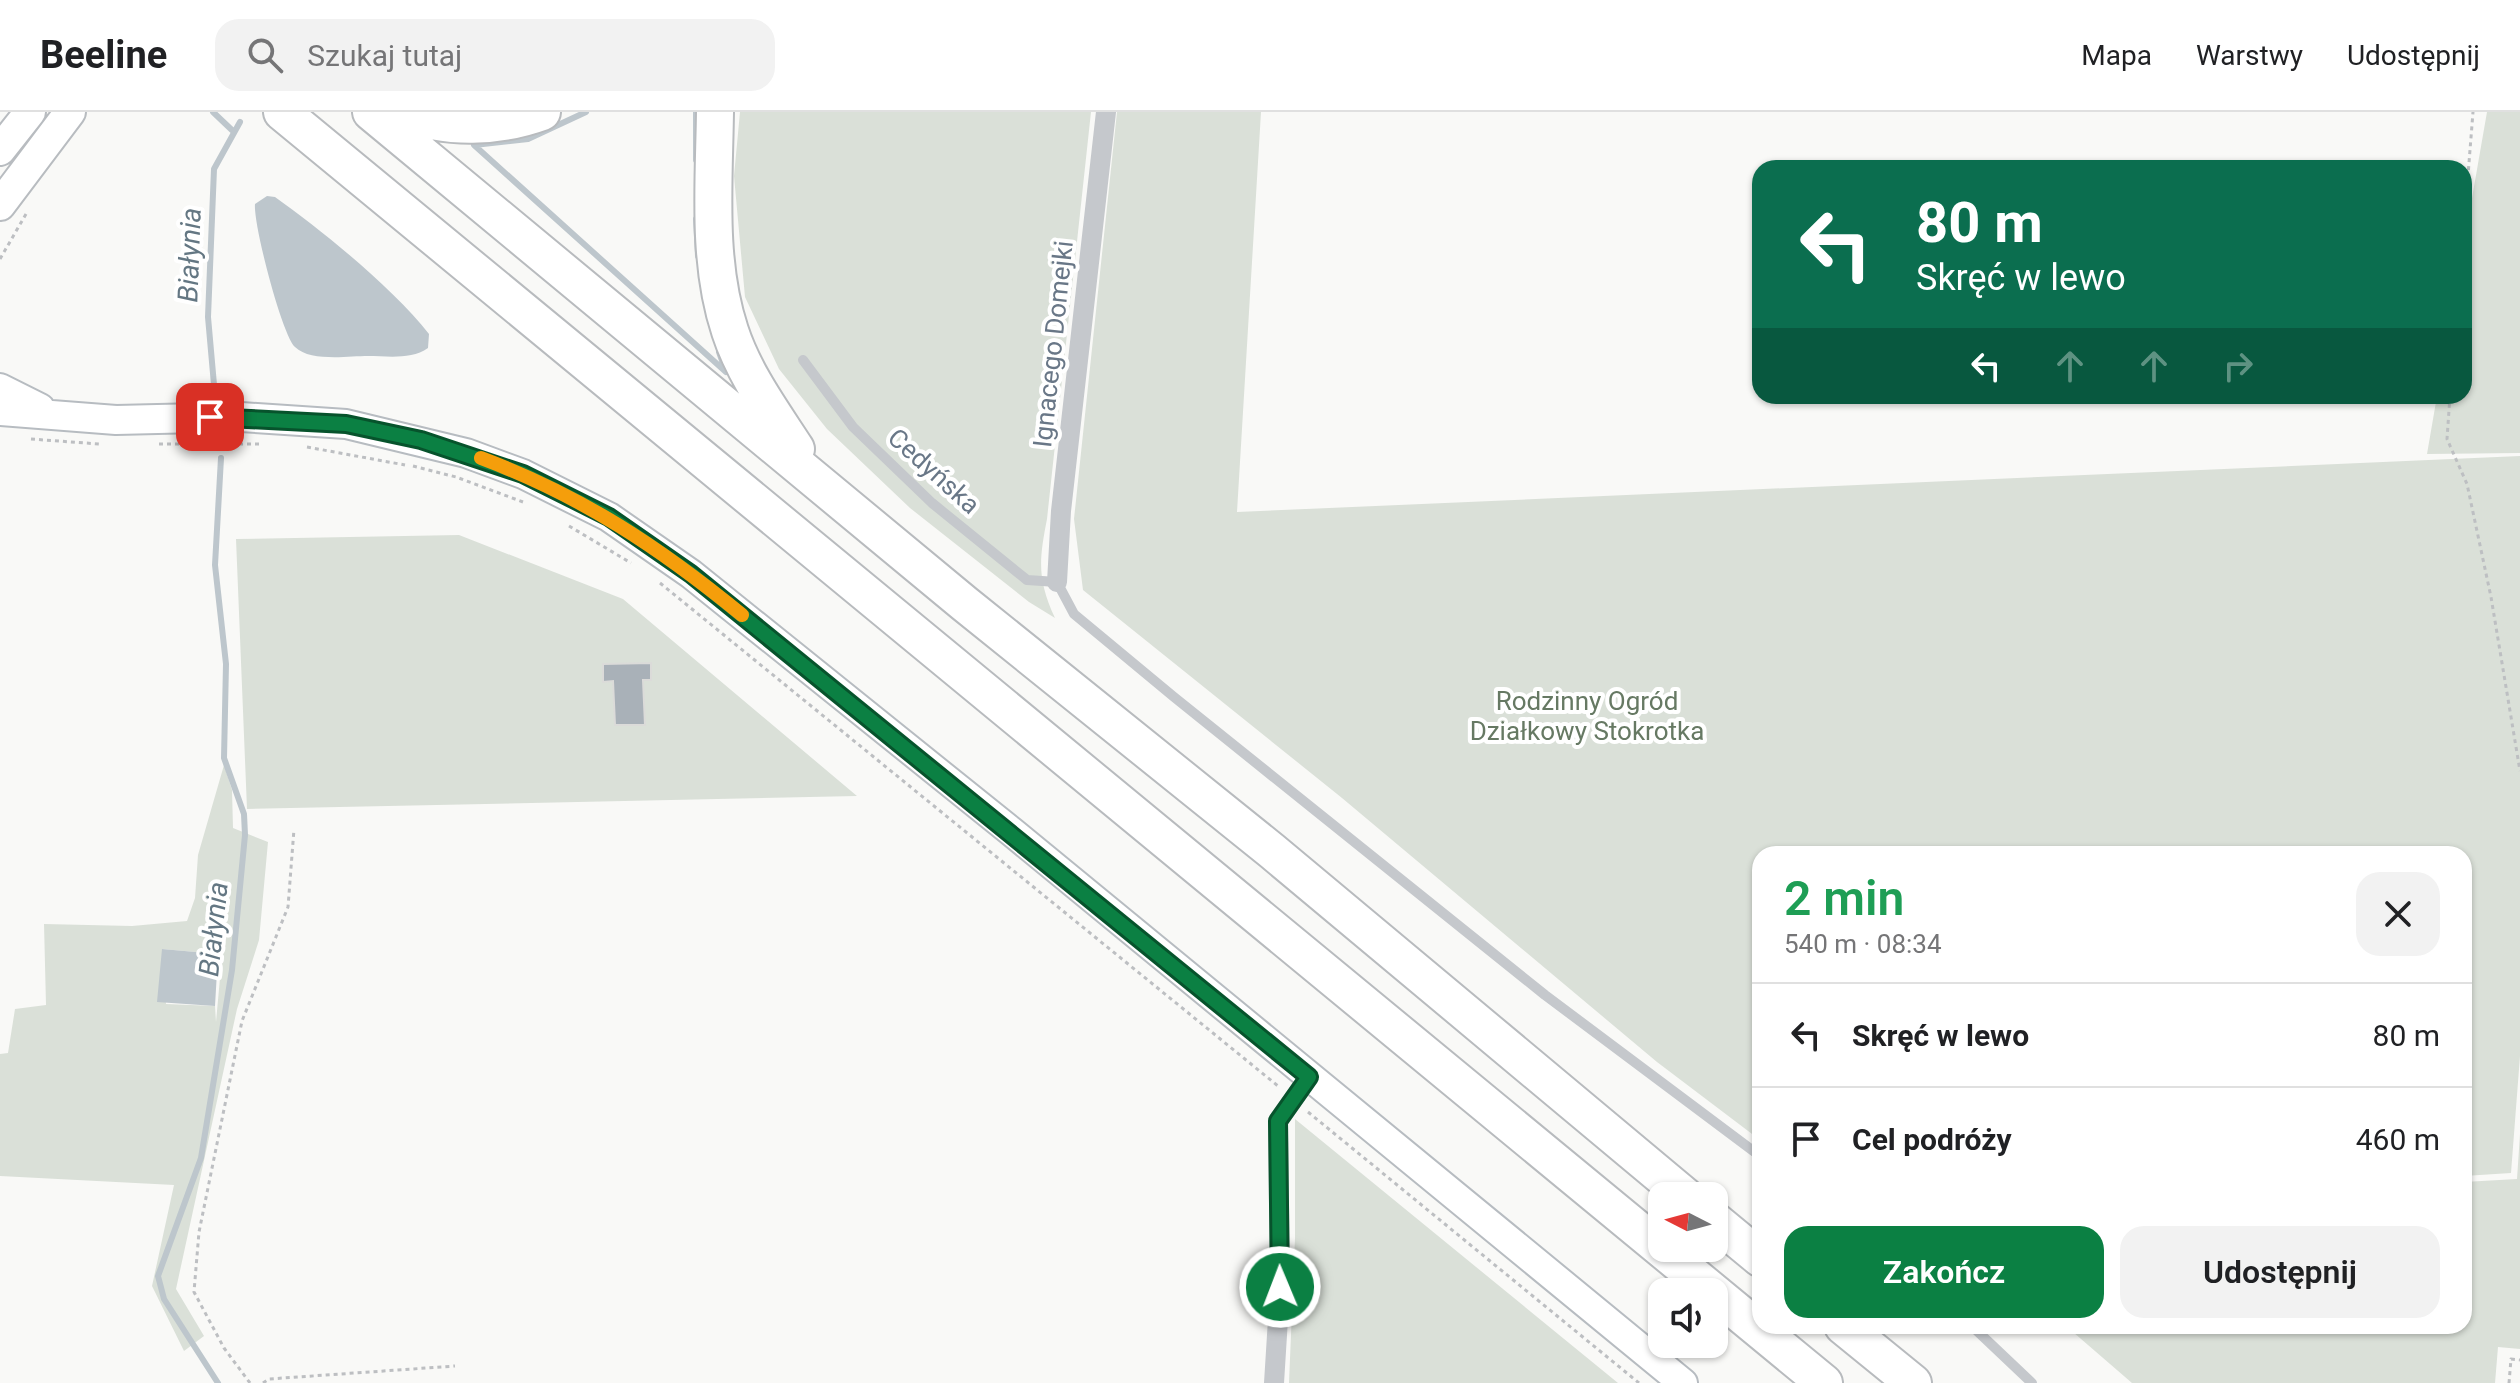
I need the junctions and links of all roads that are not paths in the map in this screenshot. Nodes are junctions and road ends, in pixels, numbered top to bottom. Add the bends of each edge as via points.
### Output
1 (30, 112) edge
2 (70, 112) edge
3 (282, 112) edge
4 (371, 112) edge
5 (402, 112) edge
6 (542, 112) edge
7 (715, 112) edge
8 (1106, 112) edge
9 (0, 150) edge
10 (0, 205) edge
11 (803, 360) dead end
12 (0, 388) edge
13 (0, 411) edge
14 (51, 414) junction
15 (814, 477) junction
16 (1057, 582) junction
17 (1300, 1088) junction
18 (1752, 1150) edge
19 (1668, 1182) edge
20 (1728, 1232) edge
21 (1752, 1251) edge
22 (1752, 1324) edge
23 (1765, 1334) edge
24 (1853, 1334) edge
25 (1980, 1334) edge
26 (1274, 1383) edge
27 (1683, 1383) edge
28 (1824, 1383) edge
29 (1913, 1383) edge
30 (2032, 1383) edge

1 - 9 main road
2 - 10 main road
3 - 22 highway
4 - 15 highway
5 - 6 highway via 469,126
7 - 15 highway via 717,280 730,331 743,363
8 - 16 street, Ignacego Domejki
11 - 16 lane, Cedyńska via 853,427 932,503 1027,580
12 - 14 main road
13 - 14 main road
14 - 17 main road via 346,424 466,453 565,493 691,574
15 - 19 highway
16 - 18 lane via 1074,614 1174,697 1545,995
17 - 26 street via 1278,1121 1280,1287
17 - 27 main road
20 - 21 highway
23 - 28 highway
24 - 29 highway
25 - 30 lane

